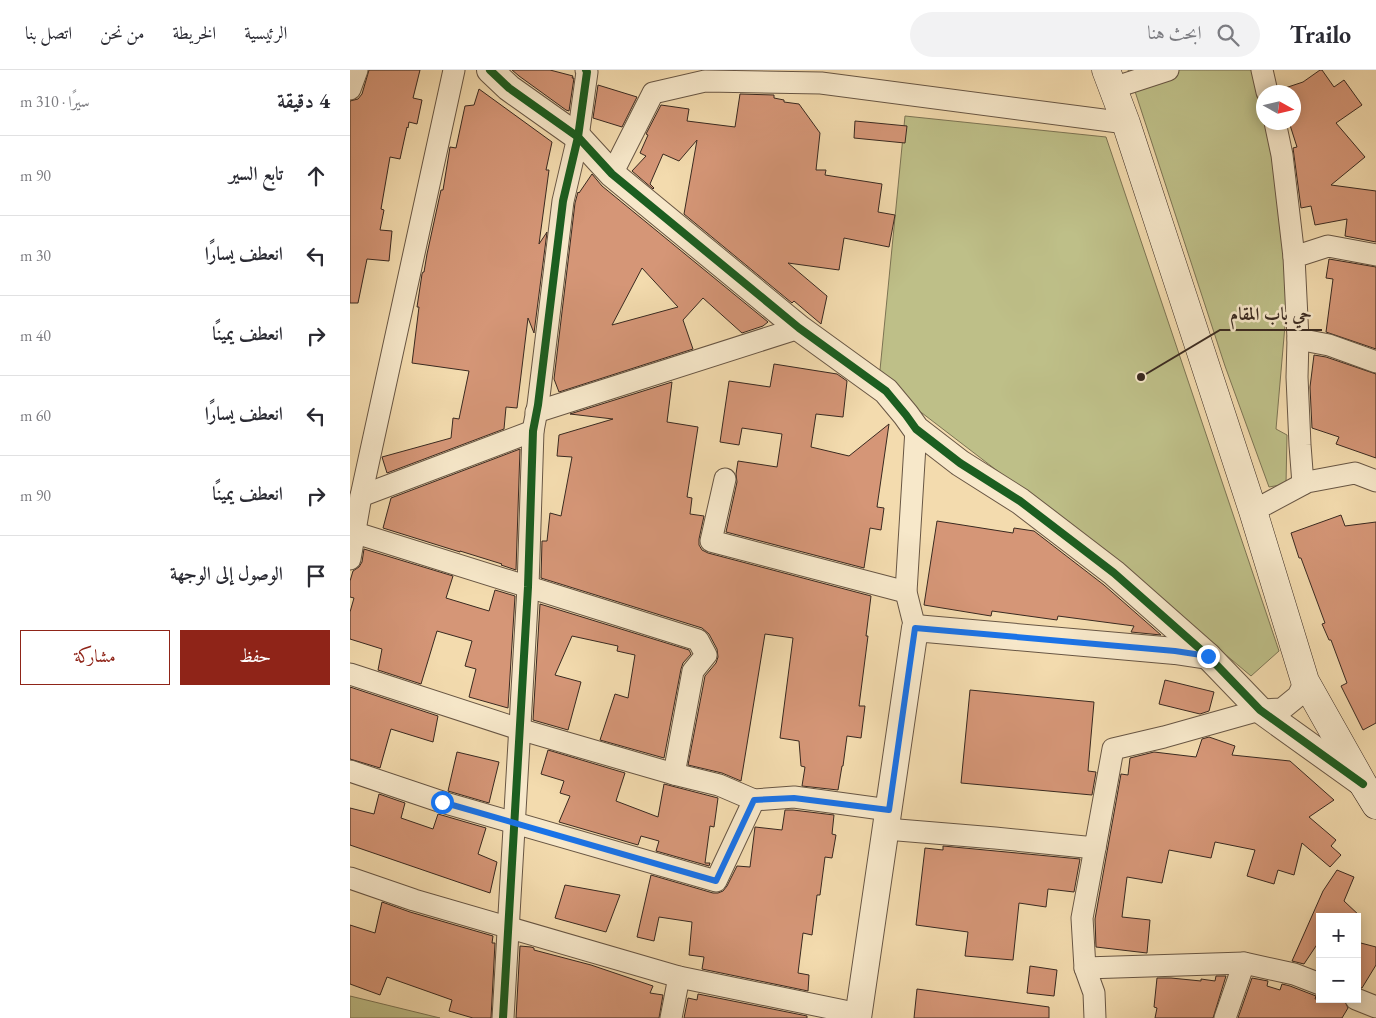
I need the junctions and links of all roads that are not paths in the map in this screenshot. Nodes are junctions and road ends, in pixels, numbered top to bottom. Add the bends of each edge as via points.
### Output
1 (357, 70) edge
2 (454, 70) edge
3 (490, 70) edge
4 (586, 70) edge
5 (1168, 70) edge
6 (1262, 70) edge
7 (821, 77) edge
8 (1109, 79) edge
9 (1265, 85) edge
10 (350, 89) edge
11 (1126, 123) junction
12 (1277, 130) edge
13 (578, 137) junction
14 (612, 174) junction
15 (1376, 255) edge
16 (1294, 257) junction
17 (799, 328) junction
18 (1298, 339) junction
19 (1376, 362) edge
20 (534, 422) junction
21 (916, 429) junction
22 (725, 479) dead end
23 (1376, 482) edge
24 (1304, 484) junction
25 (362, 496) junction
26 (1253, 511) junction
27 (356, 533) junction
28 (350, 559) edge
29 (528, 587) junction
30 (906, 592) junction
31 (915, 628) junction
32 (1208, 656) junction
33 (350, 674) edge
34 (1305, 681) junction
35 (1260, 710) junction
36 (519, 728) junction
37 (350, 771) edge
38 (674, 774) junction
39 (1369, 795) edge
40 (754, 800) junction
41 (888, 820) junction
42 (514, 822) junction
43 (1096, 848) junction
44 (350, 878) edge
45 (508, 927) junction
46 (1244, 963) junction
47 (1085, 968) junction
48 (679, 977) junction
49 (1316, 982) edge
50 (1361, 1001) edge
51 (1376, 1008) edge
52 (859, 1016) edge
53 (502, 1018) edge
54 (671, 1018) edge
55 (1095, 1018) edge
56 (1225, 1018) edge

1 - 10 street
2 - 25 street
3 - 13 street via 509,88
4 - 13 street
5 - 8 street
6 - 9 street
7 - 11 street
7 - 14 street via 704,81 653,93
8 - 11 main road
11 - 26 main road
12 - 16 street
13 - 14 street
13 - 20 street via 563,201
14 - 17 street
15 - 16 street via 1328,246
16 - 18 street
17 - 20 street
17 - 21 street via 886,391
18 - 19 street via 1328,345
18 - 24 street via 1297,377
20 - 25 street
20 - 29 street
21 - 30 street
21 - 32 street via 960,463 1020,501 1114,573
22 - 30 street via 710,541
23 - 24 street via 1354,473
24 - 26 street
25 - 27 street
26 - 34 main road
27 - 28 street
27 - 29 street
29 - 36 street
29 - 38 street via 698,640 706,655 693,672
30 - 31 street
31 - 32 street
31 - 41 street
32 - 35 street
33 - 36 street
34 - 35 street via 1298,696 1282,709
34 - 39 main road
35 - 39 street
35 - 43 street via 1114,749
36 - 38 street
36 - 42 street
37 - 42 street
38 - 40 street via 719,785
40 - 41 street via 794,798
40 - 42 street via 716,881
41 - 43 street via 995,838
41 - 52 street
42 - 45 street
43 - 47 street via 1082,918
44 - 45 street
45 - 48 street
45 - 53 street
46 - 47 street
46 - 49 street
46 - 56 street
47 - 55 street via 1094,993
48 - 52 street
48 - 54 street
50 - 51 street

